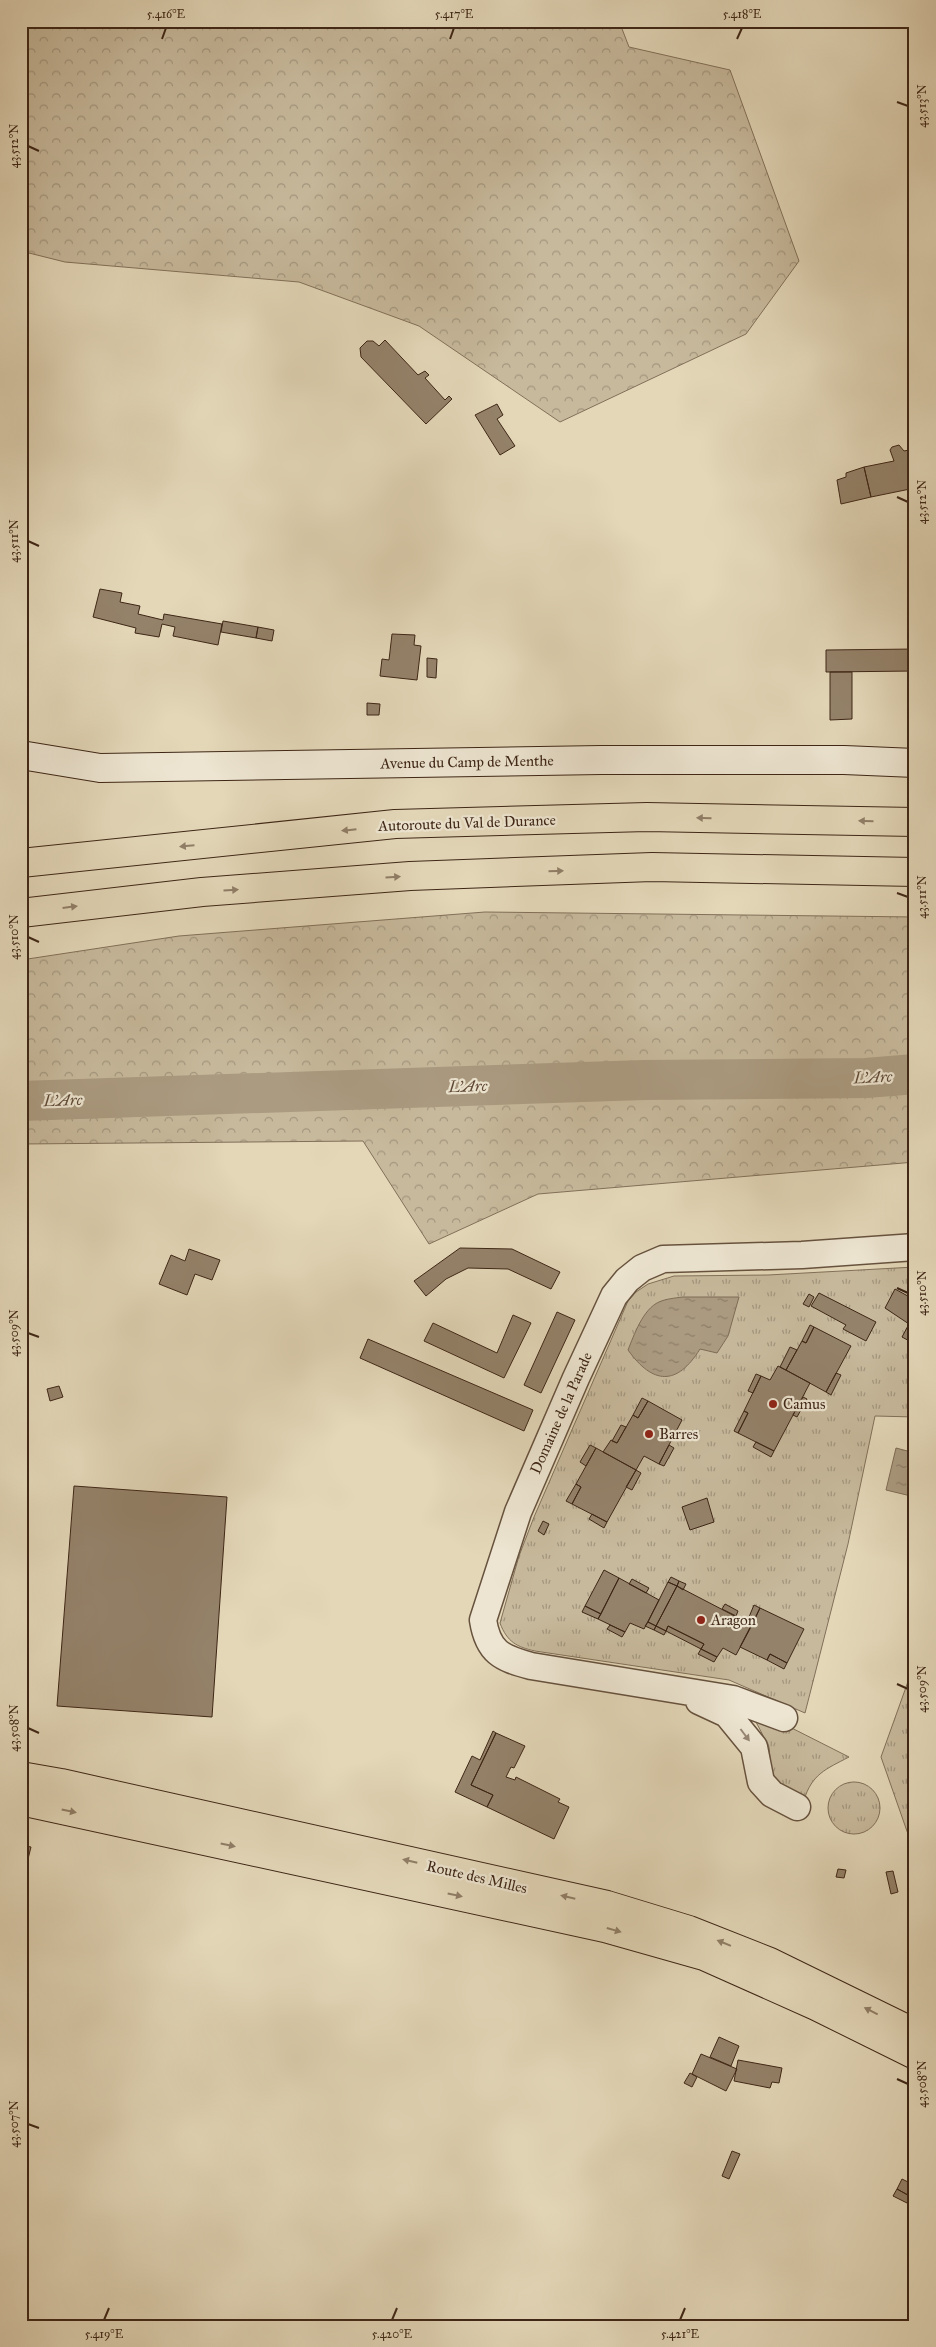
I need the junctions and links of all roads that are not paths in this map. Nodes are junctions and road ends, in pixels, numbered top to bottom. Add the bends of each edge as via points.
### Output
1 (21, 754) edge
2 (915, 763) edge
3 (915, 822) edge
4 (21, 863) edge
5 (915, 872) edge
6 (21, 913) edge
7 (915, 1247) edge
8 (676, 1689) junction
9 (784, 1718) dead end
10 (21, 1776) edge
11 (21, 1801) edge
12 (797, 1807) dead end
13 (915, 2033) edge
14 (915, 2055) edge

1 - 2 main road, Avenue du Camp de Menthe via 100,768 601,760
3 -> 4 main road, Autoroute du Val de Durance via 647,817 395,824
6 -> 5 main road via 202,892 410,876 652,867
7 - 8 street, Domaine de la Parade via 802,1255 663,1259 642,1268 614,1296 518,1512 483,1620 485,1634 499,1654 513,1661
8 - 9 street, Domaine de la Parade via 734,1699
8 -> 12 street, Domaine de la Parade via 727,1714 754,1747 761,1782 772,1794
13 -> 10 main road, Route des Milles via 770,1962 689,1930 607,1905
11 -> 14 main road, Route des Milles via 650,1940 704,1956

